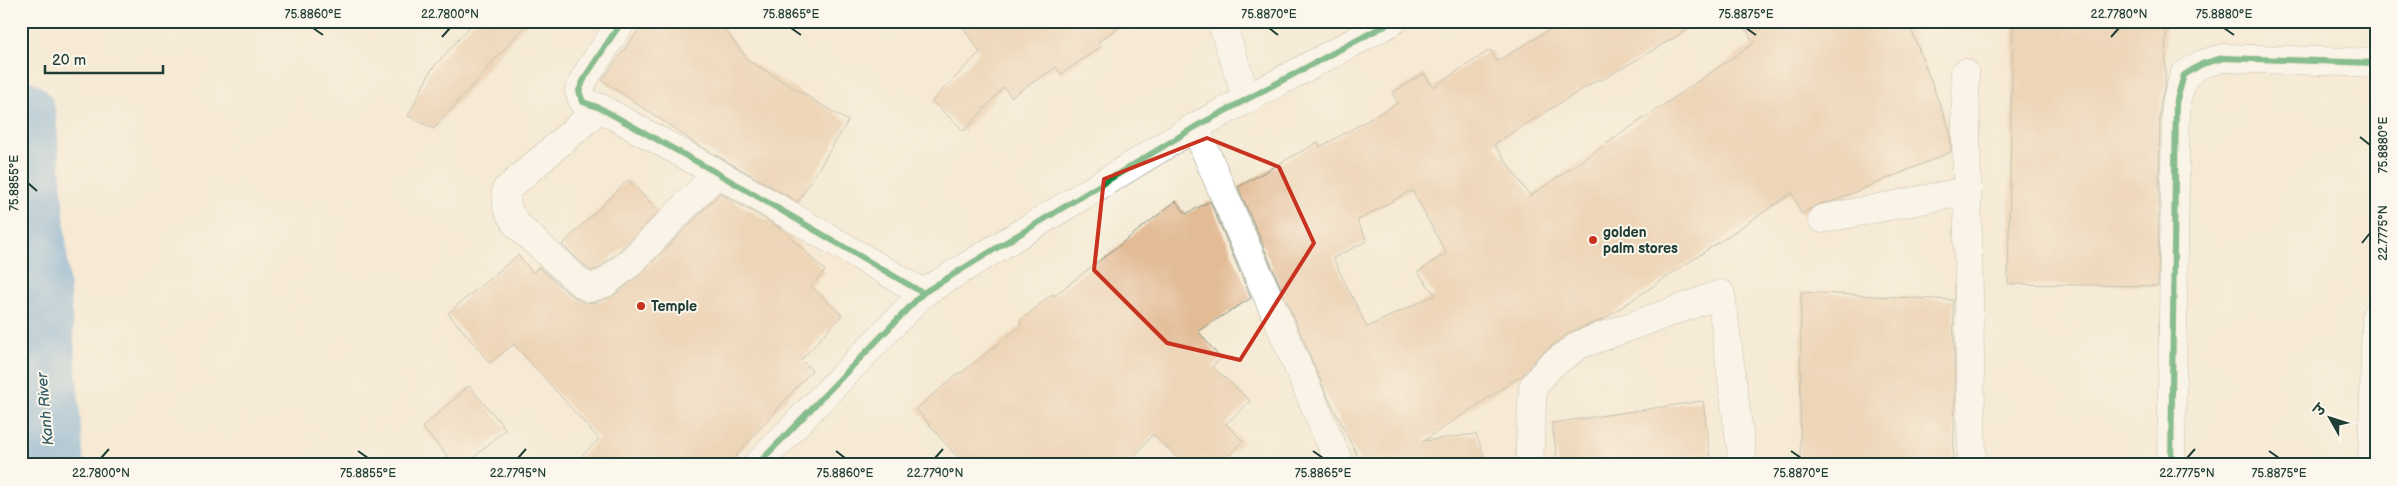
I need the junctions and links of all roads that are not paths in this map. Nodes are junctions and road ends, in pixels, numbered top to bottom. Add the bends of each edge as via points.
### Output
1 (622, 21) edge
2 (1221, 21) edge
3 (1392, 21) edge
4 (2376, 63) edge
5 (1965, 73) dead end
6 (1247, 99) junction
7 (600, 108) junction
8 (1195, 127) junction
9 (717, 173) junction
10 (1967, 191) junction
11 (1822, 219) dead end
12 (924, 293) junction
13 (2376, 315) edge
14 (757, 465) edge
15 (1340, 465) edge
16 (1530, 465) edge
17 (1743, 465) edge
18 (1972, 465) edge
19 (2171, 465) edge
20 (2372, 465) edge

1 - 7 street via 579,91 583,102
2 - 6 street
3 - 6 street
4 - 19 street via 2223,58 2202,64 2184,75 2176,103
5 - 10 street
6 - 8 street
7 - 9 street
7 - 9 street via 506,190 507,208 516,224 589,288 605,283 630,263
8 - 12 street
8 - 15 street
9 - 12 street
10 - 11 street
10 - 18 street
12 - 14 street
13 - 20 street
16 - 17 street via 1533,387 1549,367 1579,346 1721,294

